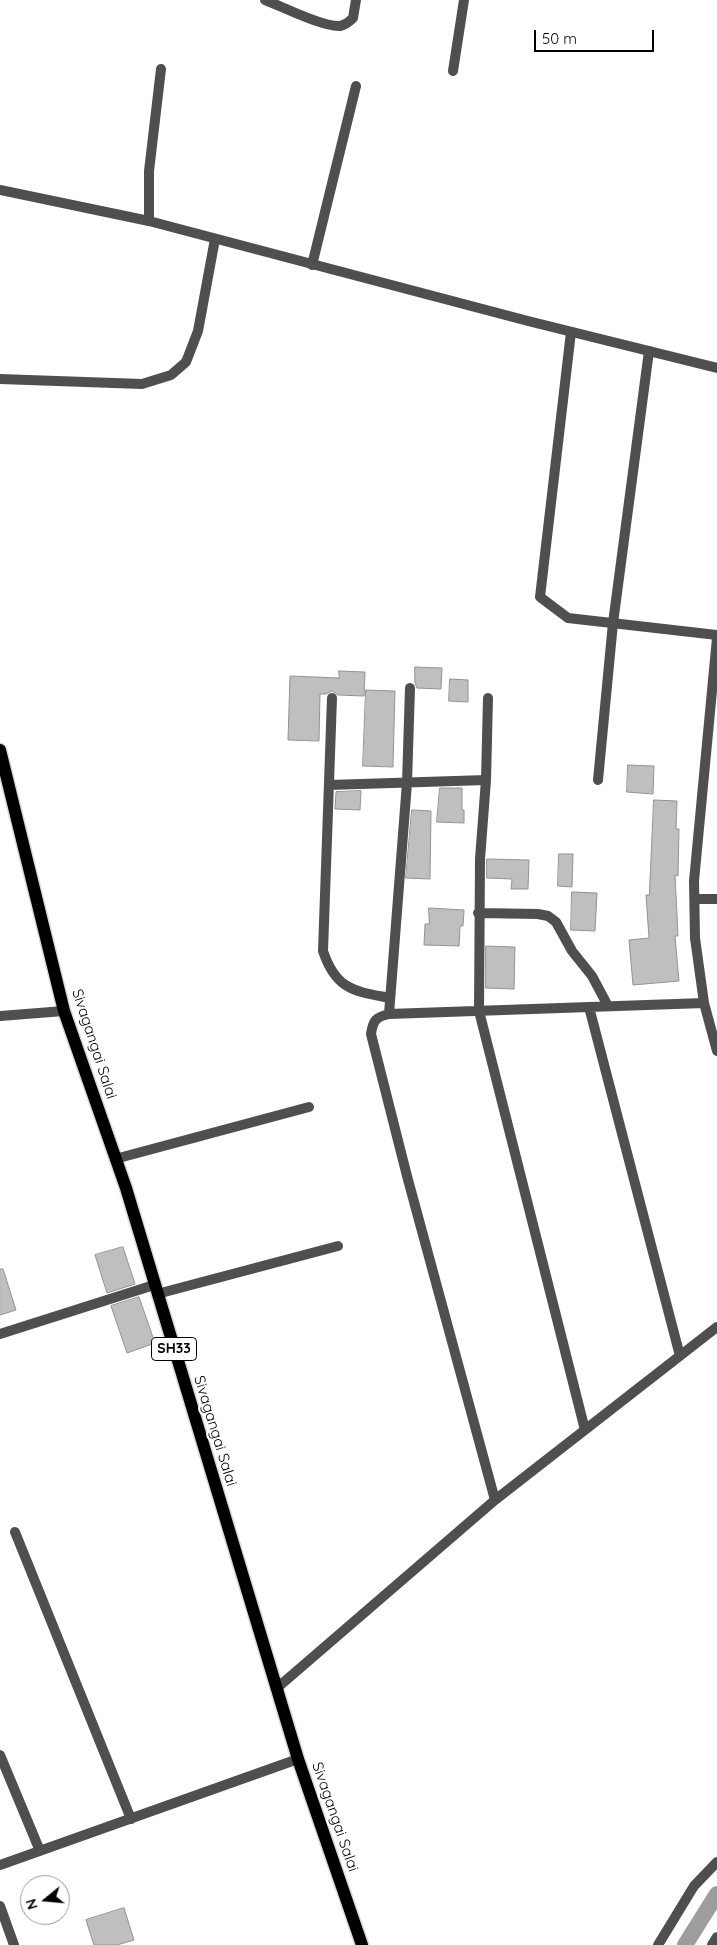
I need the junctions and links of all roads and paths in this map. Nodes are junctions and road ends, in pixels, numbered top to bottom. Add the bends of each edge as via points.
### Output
1 (265, 0) edge
2 (356, 0) edge
3 (464, 0) edge
4 (160, 70) dead end
5 (453, 71) dead end
6 (356, 86) dead end
7 (0, 190) edge
8 (149, 221) junction
9 (215, 239) junction
10 (312, 265) junction
11 (570, 332) junction
12 (649, 351) junction
13 (717, 368) edge
14 (0, 379) edge
15 (612, 623) junction
16 (717, 637) edge
17 (410, 688) dead end
18 (332, 698) dead end
19 (488, 698) dead end
20 (0, 750) edge
21 (486, 780) junction
22 (598, 780) dead end
23 (407, 783) junction
24 (329, 785) junction
25 (695, 899) junction
26 (717, 899) edge
27 (478, 914) junction
28 (390, 998) junction
29 (704, 1003) junction
30 (608, 1006) junction
31 (589, 1007) junction
32 (64, 1011) junction
33 (480, 1011) junction
34 (389, 1014) junction
35 (0, 1016) edge
36 (717, 1051) edge
37 (309, 1107) dead end
38 (115, 1159) junction
39 (338, 1246) dead end
40 (155, 1290) junction
41 (717, 1327) edge
42 (0, 1334) edge
43 (680, 1356) junction
44 (585, 1430) junction
45 (495, 1500) junction
46 (15, 1532) dead end
47 (277, 1688) junction
48 (0, 1755) edge
49 (298, 1759) junction
50 (131, 1819) junction
51 (40, 1851) junction
52 (717, 1862) edge
53 (0, 1865) edge
54 (0, 1906) edge
55 (717, 1937) edge
56 (14, 1945) edge
57 (362, 1945) edge
58 (658, 1945) edge
59 (712, 1945) edge

1 - 2 street via 338,26 353,18
3 - 5 street
4 - 8 street via 149,171
6 - 10 street
7 - 8 street
8 - 9 street
9 - 10 street
9 - 14 street via 198,331 186,362 171,375 142,384
10 - 11 street
11 - 12 street
11 - 15 street via 540,597 568,618
12 - 13 street
12 - 15 street
15 - 16 street
15 - 22 street
16 - 25 street
17 - 23 street
18 - 24 street
19 - 21 street
20 - 32 main road, Sivagangai Salai / SH33
21 - 23 street
21 - 27 street
23 - 24 street
23 - 28 street
24 - 28 street via 323,951 329,969 353,990
25 - 26 street
25 - 29 street via 695,938
27 - 30 street via 548,916 556,922 572,952 592,976
27 - 33 street
28 - 34 street
29 - 30 street
29 - 36 street
30 - 31 street
31 - 33 street
31 - 43 street
32 - 35 street
32 - 38 main road, Sivagangai Salai / SH33
33 - 34 street
33 - 44 street
34 - 45 street via 377,1017 371,1034
37 - 38 street
38 - 40 main road, Sivagangai Salai / SH33
39 - 40 street
40 - 42 street
40 - 47 main road, Sivagangai Salai / SH33
41 - 43 street
43 - 44 street
44 - 45 street
45 - 47 street
46 - 50 street
47 - 49 main road, Sivagangai Salai / SH33
48 - 51 street
49 - 50 street
49 - 57 main road, Sivagangai Salai / SH33
50 - 51 street
51 - 53 street
52 - 58 street via 694,1886
54 - 56 street
55 - 59 street

